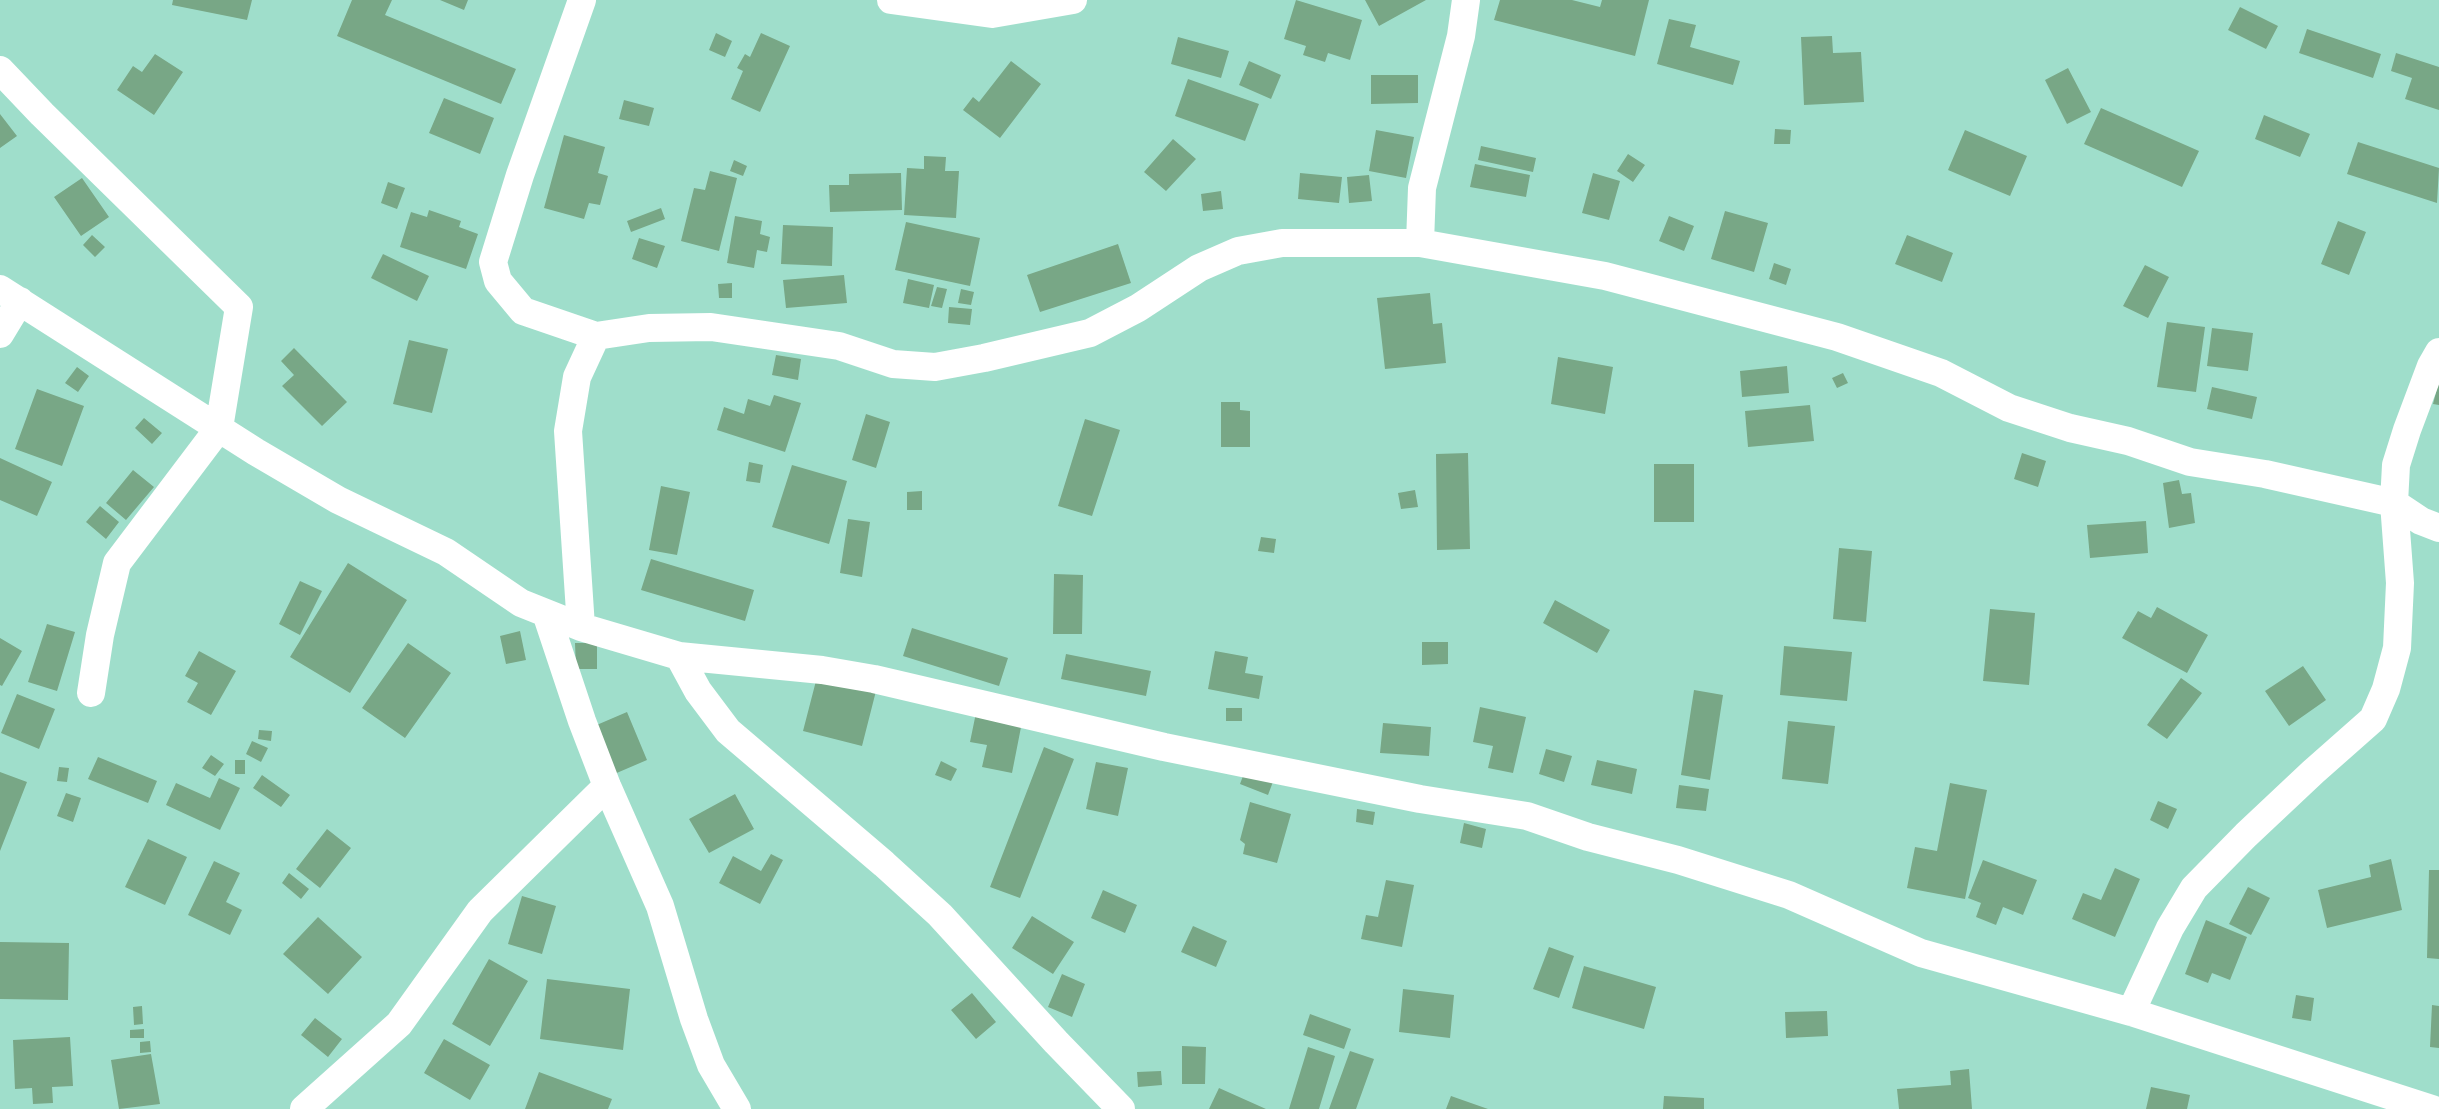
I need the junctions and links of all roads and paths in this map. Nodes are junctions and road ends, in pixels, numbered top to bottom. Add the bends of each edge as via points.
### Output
1 (582, 0) edge
2 (890, 0) edge
3 (1073, 0) edge
4 (1466, 0) edge
5 (0, 70) edge
6 (1420, 243) junction
7 (10, 295) edge
8 (0, 334) edge
9 (596, 336) junction
10 (2439, 352) edge
11 (219, 428) junction
12 (2394, 503) junction
13 (2439, 528) edge
14 (546, 613) junction
15 (581, 627) junction
16 (679, 656) junction
17 (91, 693) dead end
18 (606, 786) junction
19 (2131, 1012) junction
20 (304, 1109) edge
21 (737, 1109) edge
22 (1121, 1109) edge
23 (2432, 1109) edge

1 - 9 street via 493,262 498,282 524,312
2 - 3 street via 992,14
4 - 6 street via 1461,36 1422,188
5 - 11 street via 239,307
6 - 9 street via 1282,243 1238,252 1199,268 1138,308 1090,333 935,367 894,364 839,346 711,327 649,328
6 - 12 street via 1606,276 1837,337 1941,373 2009,408 2070,428 2128,441 2190,462 2266,474
7 - 8 street
7 - 11 street
9 - 15 street via 577,378 568,431
10 - 12 street via 2396,465
11 - 14 street via 338,500 446,552 521,603
11 - 17 street via 117,563
12 - 13 street via 2421,521
12 - 19 street via 2400,583 2397,648 2386,689 2373,719 2246,835 2194,888 2170,928
14 - 15 street
14 - 18 street
15 - 16 street
16 - 19 street via 822,670 874,679 1164,747 1420,799 1527,816 1788,895 1921,953
16 - 22 street via 698,691 728,731 940,915
18 - 20 street via 480,911 399,1024
18 - 21 street via 660,906 711,1065
19 - 23 street

